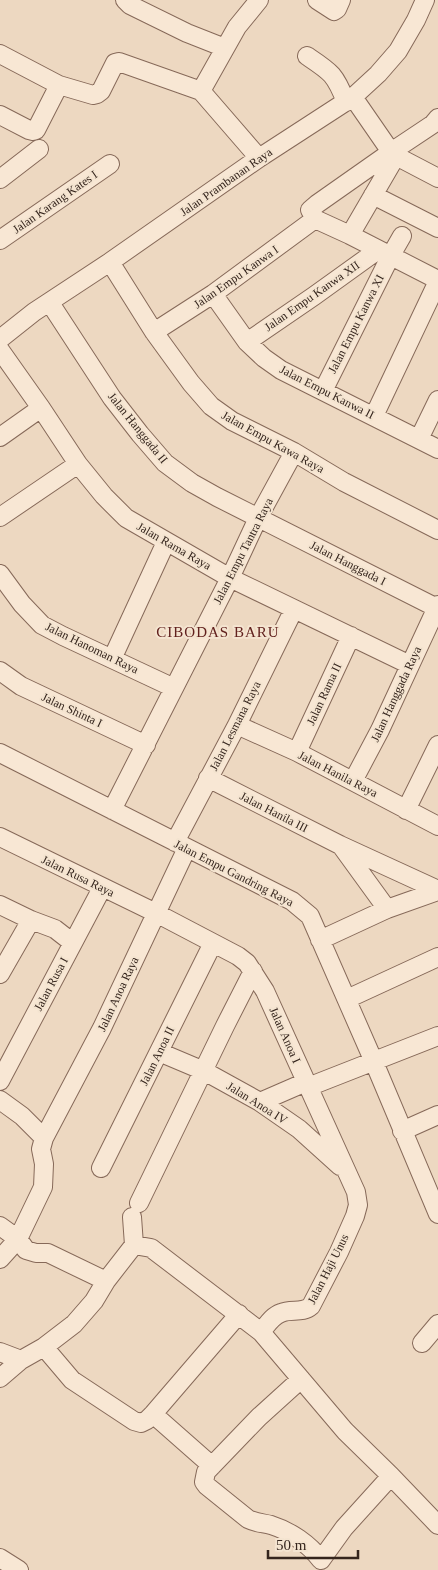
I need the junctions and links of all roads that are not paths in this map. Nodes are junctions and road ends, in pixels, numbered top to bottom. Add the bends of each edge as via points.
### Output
1 (126, 0) edge
2 (259, 0) edge
3 (317, 0) edge
4 (341, 0) edge
5 (425, 0) edge
6 (225, 48) junction
7 (0, 54) edge
8 (307, 56) dead end
9 (59, 85) junction
10 (201, 91) junction
11 (350, 100) junction
12 (0, 115) edge
13 (436, 122) edge
14 (39, 149) dead end
15 (393, 154) junction
16 (259, 158) junction
17 (110, 164) dead end
18 (3, 173) edge
19 (438, 178) edge
20 (373, 195) junction
21 (315, 219) junction
22 (438, 228) edge
23 (350, 235) junction
24 (402, 236) dead end
25 (0, 240) edge
26 (384, 253) junction
27 (110, 262) junction
28 (438, 281) edge
29 (213, 294) junction
30 (50, 303) junction
31 (154, 332) junction
32 (0, 339) edge
33 (246, 342) junction
34 (0, 350) edge
35 (323, 391) junction
36 (438, 400) edge
37 (41, 408) junction
38 (374, 416) junction
39 (0, 436) edge
40 (419, 439) junction
41 (438, 449) edge
42 (294, 452) junction
43 (78, 464) junction
44 (0, 517) edge
45 (258, 518) junction
46 (436, 523) edge
47 (166, 542) junction
48 (0, 574) edge
49 (230, 578) junction
50 (437, 606) edge
51 (294, 609) junction
52 (351, 636) junction
53 (112, 659) junction
54 (410, 665) junction
55 (0, 671) edge
56 (174, 688) junction
57 (237, 725) junction
58 (146, 745) junction
59 (438, 745) edge
60 (296, 752) junction
61 (0, 754) edge
62 (208, 778) junction
63 (353, 781) junction
64 (112, 810) junction
65 (406, 810) junction
66 (438, 826) edge
67 (0, 837) edge
68 (181, 845) junction
69 (340, 845) junction
70 (102, 888) junction
71 (438, 890) edge
72 (0, 906) edge
73 (387, 909) junction
74 (156, 913) junction
75 (31, 920) junction
76 (320, 940) junction
77 (73, 942) junction
78 (213, 943) junction
79 (438, 957) edge
80 (253, 971) junction
81 (0, 974) edge
82 (347, 999) junction
83 (438, 1036) edge
84 (160, 1052) junction
85 (374, 1062) junction
86 (204, 1071) junction
87 (0, 1081) edge
88 (307, 1084) junction
89 (0, 1100) edge
90 (260, 1102) junction
91 (438, 1115) edge
92 (402, 1131) junction
93 (44, 1138) junction
94 (101, 1168) dead end
95 (345, 1170) junction
96 (432, 1184) edge
97 (358, 1205) joint
98 (438, 1214) edge
99 (0, 1226) edge
100 (18, 1239) junction
101 (134, 1245) junction
102 (0, 1259) edge
103 (106, 1281) junction
104 (238, 1314) junction
105 (438, 1324) edge
106 (261, 1332) junction
107 (422, 1343) dead end
108 (44, 1347) junction
109 (0, 1352) edge
110 (21, 1360) junction
111 (0, 1378) edge
112 (301, 1379) junction
113 (153, 1414) junction
114 (212, 1466) junction
115 (391, 1476) junction
116 (438, 1525) edge
117 (0, 1558) edge
118 (19, 1570) edge

1 - 6 street via 186,33
2 - 6 street
3 - 4 street via 334,11
5 - 11 street, Jalan Prambanan Raya via 398,51
6 - 10 street
7 - 9 street
8 - 11 street via 333,75
9 - 10 street via 97,94 119,62
9 - 12 street via 36,130 29,130
10 - 16 street
11 - 15 street
11 - 16 street, Jalan Prambanan Raya
13 - 15 street
14 - 18 street
15 - 19 street
15 - 20 street
15 - 21 street via 312,207 310,210
16 - 27 street, Jalan Prambanan Raya
17 - 25 street, Jalan Karang Kates I
20 - 22 street
20 - 23 street
21 - 23 street
21 - 29 street, Jalan Empu Kanwa I
23 - 26 street
24 - 26 street, Jalan Empu Kanwa XI
26 - 28 street
26 - 33 street, Jalan Empu Kanwa XII
26 - 35 street, Jalan Empu Kanwa XI
27 - 30 street, Jalan Prambanan Raya
27 - 31 street, Jalan Empu Kawa Raya
28 - 38 street
29 - 31 street, Jalan Empu Kanwa I
29 - 33 street, Jalan Empu Kanwa II
30 - 32 street, Jalan Prambanan Raya
30 - 45 street, Jalan Hanggada II via 112,398 165,463 192,483
31 - 42 street, Jalan Empu Kawa Raya via 211,406 232,422
33 - 35 street, Jalan Empu Kanwa II via 282,370
34 - 37 street, Jalan Rama Raya
35 - 38 street, Jalan Empu Kanwa II
36 - 40 street
37 - 39 street
37 - 43 street, Jalan Rama Raya
38 - 40 street, Jalan Empu Kanwa II
40 - 41 street, Jalan Empu Kanwa II
42 - 45 street, Jalan Empu Tantra Raya
42 - 46 street, Jalan Empu Kawa Raya via 344,482
43 - 44 street
43 - 47 street, Jalan Rama Raya via 126,518
45 - 49 street, Jalan Empu Tantra Raya
45 - 50 street, Jalan Hanggada I
47 - 49 street, Jalan Rama Raya
47 - 53 street
48 - 53 street, Jalan Hanoman Raya via 42,625
49 - 51 street, Jalan Rama Raya
49 - 56 street, Jalan Empu Tantra Raya
50 - 54 street, Jalan Hanggada Raya
51 - 52 street, Jalan Rama Raya
51 - 57 street, Jalan Lesmana Raya
52 - 54 street, Jalan Rama Raya
52 - 60 street, Jalan Rama II
53 - 56 street, Jalan Hanoman Raya
54 - 63 street, Jalan Hanggada Raya
55 - 58 street, Jalan Shinta I via 21,686
56 - 58 street, Jalan Empu Tantra Raya
57 - 60 street, Jalan Hanila Raya
57 - 62 street, Jalan Lesmana Raya
58 - 64 street, Jalan Empu Tantra Raya
59 - 65 street
60 - 63 street, Jalan Hanila Raya
61 - 64 street, Jalan Empu Gandring Raya
62 - 68 street, Jalan Lesmana Raya
62 - 69 street, Jalan Hanila III
63 - 65 street, Jalan Hanila Raya
64 - 68 street, Jalan Empu Gandring Raya
65 - 66 street, Jalan Hanila Raya
67 - 70 street, Jalan Rusa Raya
68 - 74 street, Jalan Anoa Raya
68 - 76 street, Jalan Empu Gandring Raya via 292,901 310,916
69 - 71 street, Jalan Hanila III
69 - 73 street, Jalan Hanila III
70 - 74 street, Jalan Rusa Raya
70 - 77 street, Jalan Rusa I
71 - 73 street
72 - 75 street
73 - 76 street
74 - 78 street, Jalan Anoa I
74 - 93 street, Jalan Anoa Raya via 102,1028
75 - 77 street via 55,929
75 - 81 street
76 - 82 street, Jalan Empu Gandring Raya
77 - 87 street, Jalan Rusa I
78 - 80 street, Jalan Anoa I via 247,962
78 - 84 street, Jalan Anoa II
79 - 82 street
80 - 86 street
80 - 88 street, Jalan Anoa I
82 - 85 street, Jalan Empu Gandring Raya
83 - 85 street
84 - 86 street, Jalan Anoa IV
84 - 94 street, Jalan Anoa II
85 - 88 street
85 - 92 street, Jalan Empu Gandring Raya
86 - 90 street, Jalan Anoa IV
86 - 101 street via 136,1210
88 - 90 street
88 - 95 street, Jalan Anoa I
89 - 93 street
90 - 95 street, Jalan Anoa IV via 299,1129
91 - 92 street
92 - 96 street, Jalan Empu Gandring Raya
93 - 100 street via 41,1149 44,1184
95 - 97 street, Jalan Anoa I via 356,1192
96 - 98 street, Jalan Empu Gandring Raya
97 - 106 street, Jalan Haji Unus via 339,1252 310,1306 304,1311 282,1312 274,1316
99 - 100 street
100 - 102 street
100 - 103 street via 32,1252 48,1253
101 - 103 street
101 - 104 street via 151,1248
103 - 108 street via 74,1324
104 - 106 street
104 - 113 street
105 - 107 street
106 - 112 street
108 - 110 street
108 - 113 street via 72,1380 134,1421 141,1423
109 - 110 street
110 - 111 street
112 - 114 street
112 - 115 street via 345,1431
113 - 114 street
114 - 115 street via 204,1478 207,1486 254,1522 284,1531 306,1544 321,1560 344,1528
115 - 116 street
117 - 118 street

